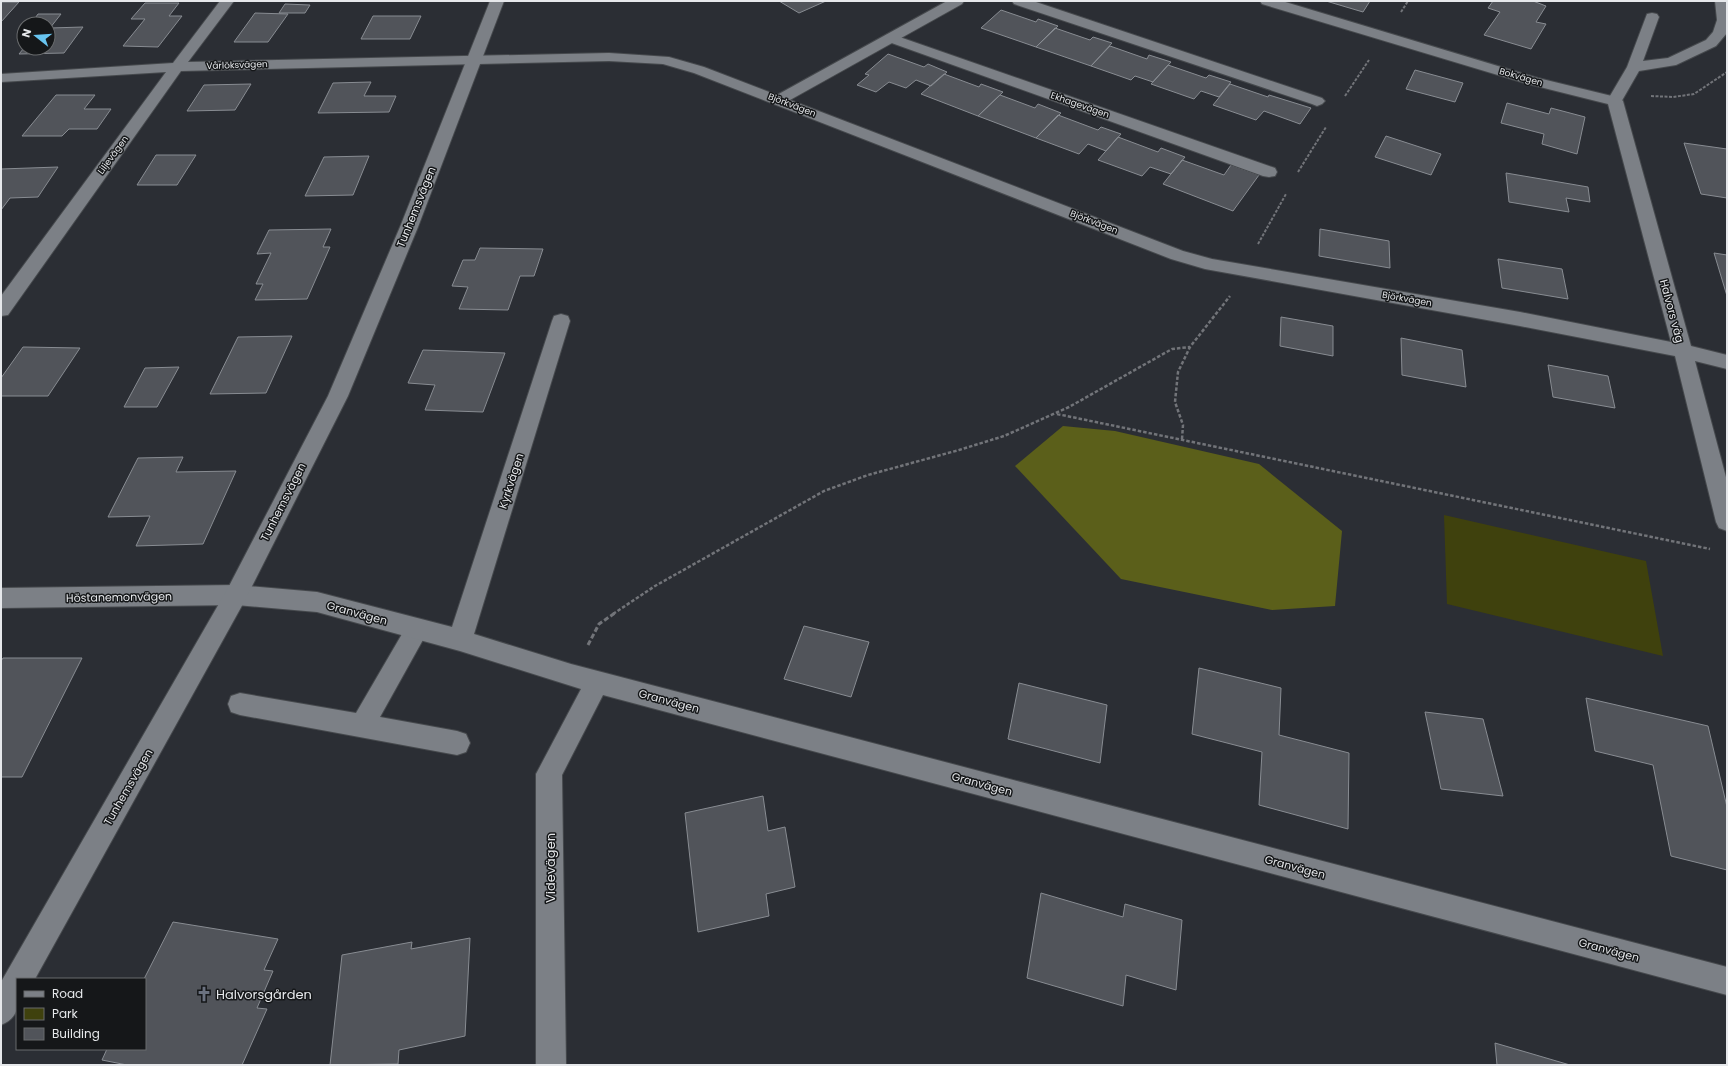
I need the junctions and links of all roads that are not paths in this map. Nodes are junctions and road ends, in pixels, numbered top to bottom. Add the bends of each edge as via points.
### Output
1 (227, 1) edge
2 (497, 1) edge
3 (957, 1) edge
4 (1018, 1) edge
5 (1267, 1) edge
6 (1722, 1) edge
7 (1652, 17) dead end
8 (891, 38) junction
9 (474, 60) junction
10 (177, 67) junction
11 (1634, 67) junction
12 (1, 78) edge
13 (779, 100) junction
14 (1317, 101) dead end
15 (1615, 101) junction
16 (1269, 172) dead end
17 (4, 301) edge
18 (561, 321) dead end
19 (1683, 351) junction
20 (1727, 362) edge
21 (1727, 522) edge
22 (236, 595) junction
23 (1, 598) edge
24 (417, 628) junction
25 (460, 640) junction
26 (597, 682) junction
27 (240, 704) dead end
28 (362, 726) junction
29 (457, 743) dead end
30 (20, 978) edge
31 (1727, 981) edge
32 (16, 984) edge
33 (1, 1010) edge
34 (551, 1065) edge

1 - 10 street, Liljevägen
2 - 9 street, Tunhemsvägen
3 - 8 street
4 - 14 street
5 - 15 street, Bokvägen via 1533,81
6 - 11 street via 1724,20 1720,33 1711,43 1671,62
7 - 11 street
8 - 13 street
8 - 16 street, Ekhagevägen
9 - 10 street, Vårlöksvägen
9 - 13 street, Björkvägen via 609,56 664,60 699,70
9 - 22 street, Tunhemsvägen via 409,227 338,396
10 - 12 street, Vårlöksvägen
10 - 17 street, Liljevägen
11 - 15 street
13 - 19 street, Björkvägen via 1178,255 1211,265
15 - 19 street, Halvors väg
18 - 25 street, Kyrkvägen
19 - 20 street, Björkvägen
19 - 21 street, Halvors väg
22 - 23 street, Höstanemonvägen
22 - 24 street, Granvägen via 317,602
22 - 30 street, Tunhemsvägen
24 - 25 street, Granvägen
24 - 28 street
25 - 26 street, Granvägen
26 - 31 street, Granvägen
26 - 34 street, Videvägen via 549,774
27 - 28 street
28 - 29 street
32 - 33 street

